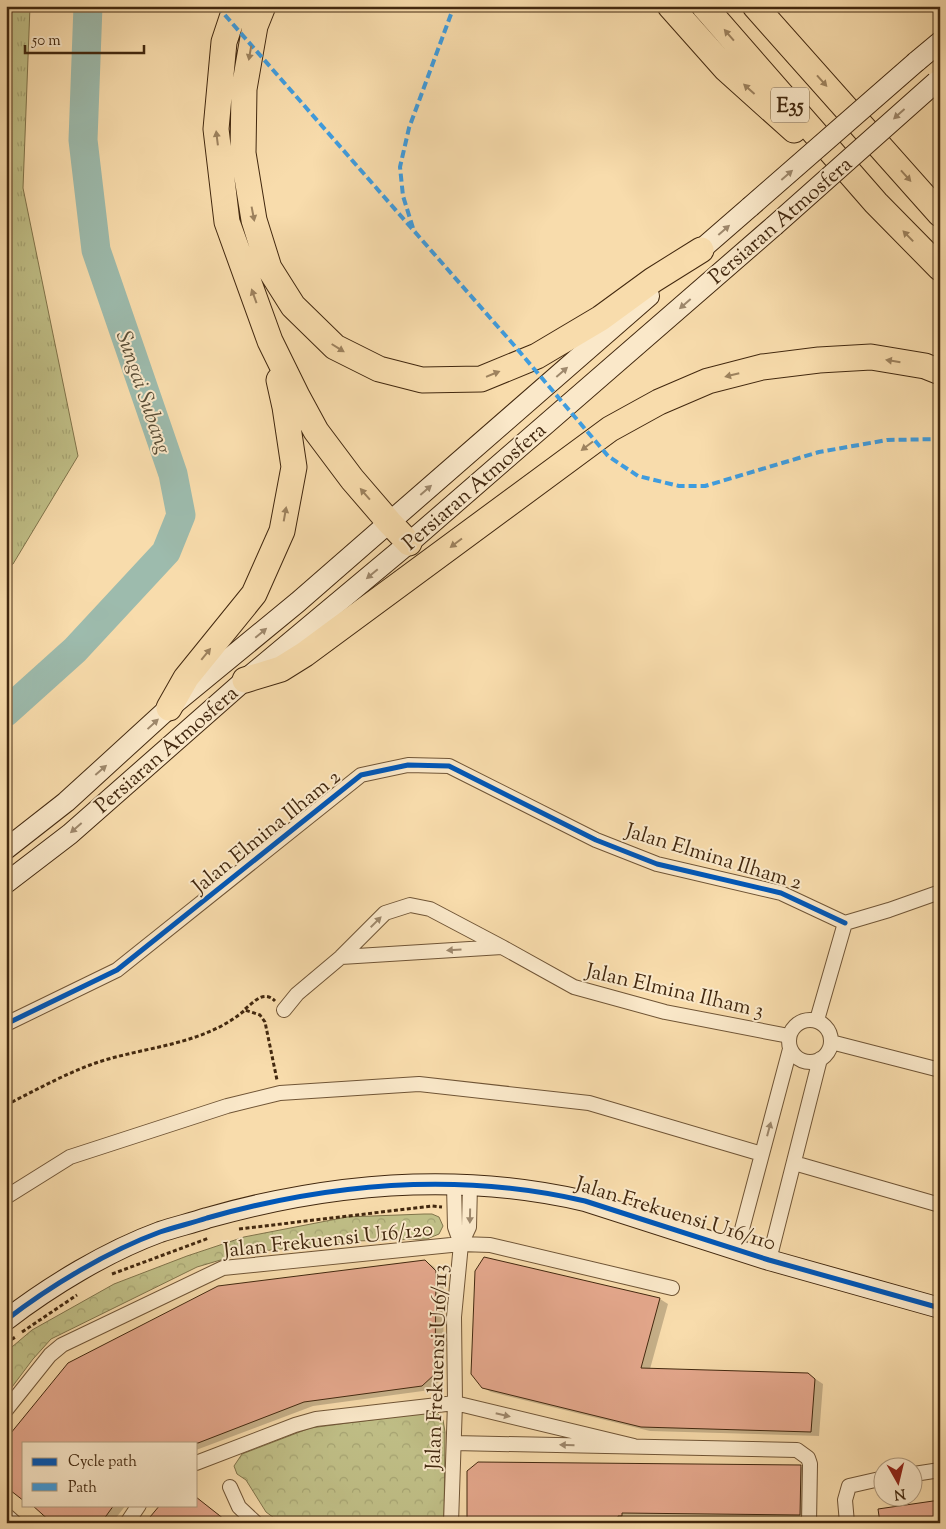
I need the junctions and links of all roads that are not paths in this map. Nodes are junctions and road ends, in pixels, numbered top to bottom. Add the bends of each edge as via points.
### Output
1 (236, 6) edge
2 (263, 6) edge
3 (670, 6) edge
4 (704, 6) edge
5 (755, 6) edge
6 (940, 42) edge
7 (938, 80) edge
8 (876, 203) junction
9 (940, 214) edge
10 (701, 250) junction
11 (940, 268) edge
12 (270, 342) junction
13 (940, 372) edge
14 (389, 522) junction
15 (409, 542) junction
16 (245, 680) junction
17 (170, 708) junction
18 (6, 849) edge
19 (6, 883) edge
20 (940, 892) edge
21 (845, 923) junction
22 (502, 947) junction
23 (341, 957) junction
24 (284, 1010) road end
25 (817, 1020) junction
26 (6, 1024) edge
27 (831, 1042) junction
28 (790, 1043) junction
29 (820, 1059) junction
30 (940, 1070) edge
31 (762, 1154) junction
32 (794, 1163) junction
33 (462, 1185) junction
34 (6, 1197) edge
35 (940, 1205) edge
36 (461, 1244) junction
37 (737, 1248) junction
38 (769, 1260) junction
39 (672, 1288) dead end
40 (940, 1308) edge
41 (6, 1320) edge
42 (455, 1403) junction
43 (6, 1410) edge
44 (454, 1442) junction
45 (634, 1446) junction
46 (198, 1462) edge
47 (940, 1470) edge
48 (924, 1472) edge
49 (874, 1480) edge
50 (230, 1487) dead end
51 (138, 1506) edge
52 (6, 1515) edge
53 (15, 1523) edge
54 (126, 1523) edge
55 (256, 1523) edge
56 (451, 1523) edge
57 (809, 1523) edge
58 (847, 1523) edge

12 -> 1 highway via 227,222 216,128 224,42
2 -> 10 highway via 255,26 244,89 243,153 254,220 269,268 293,306 335,347 378,369 422,380 481,379 537,356
8 -> 3 highway via 726,69
8 -> 4 highway, E35
5 -> 9 highway, E35
10 -> 6 main road, Persiaran Atmosfera, bridge
7 -> 15 main road, Persiaran Atmosfera, bridge
11 -> 8 highway, E35
14 -> 10 main road, Persiaran Atmosfera
14 -> 12 highway via 316,430
17 -> 12 highway via 186,678 254,594 282,531 294,467 286,406
13 -> 16 highway via 925,366 871,357 819,360 762,367 708,381 659,402 610,429 306,654 281,669
14 - 15 highway
17 -> 14 main road, Persiaran Atmosfera
15 -> 16 main road, Persiaran Atmosfera
16 -> 19 main road, Persiaran Atmosfera via 70,834
18 -> 17 main road, Persiaran Atmosfera via 66,802
20 - 21 street
21 - 25 street
21 - 26 street, Jalan Elmina Ilham 2 via 781,893 658,864 596,840 449,766 408,765 362,775 117,970
22 -> 23 street
23 -> 22 street, Jalan Elmina Ilham 3 via 385,913 410,905 430,909
22 - 28 street, Jalan Elmina Ilham 3 via 574,987
23 - 24 street, Jalan Elmina Ilham 3 via 297,994
25 - 27 street via 828,1029
25 - 28 street via 802,1020 792,1029
27 - 29 street via 830,1049
27 - 30 street
28 - 29 street via 800,1060
31 -> 28 street
29 - 32 street
31 - 34 street via 589,1104 419,1084 280,1093 227,1106 70,1157
31 - 37 street
32 - 35 street
32 - 38 street
33 - 36 street via 455,1207 455,1227
33 -> 36 street, Jalan Frekuensi U16/113 via 469,1227
33 - 37 main road, Jalan Frekuensi U16/110 via 514,1188 577,1199
33 - 41 main road, Jalan Frekuensi U16/110 via 376,1186 285,1198 160,1232 88,1265
36 - 39 street, Jalan Frekuensi U16/120 via 490,1245
36 - 42 street, Jalan Frekuensi U16/113 via 454,1317
36 - 43 street, Jalan Frekuensi U16/120 via 223,1268 62,1345 50,1355
37 - 38 main road, Jalan Frekuensi U16/110
38 - 40 main road, Jalan Frekuensi U16/110
42 - 44 street, Jalan Frekuensi U16/113
42 -> 45 street
42 - 46 street via 316,1418
45 -> 44 street
44 - 56 street, Jalan Frekuensi U16/113
45 - 57 street via 797,1450 808,1458 810,1464
47 - 48 street
49 - 58 street via 849,1486
50 - 55 street via 239,1507
51 - 54 street
52 - 53 street

